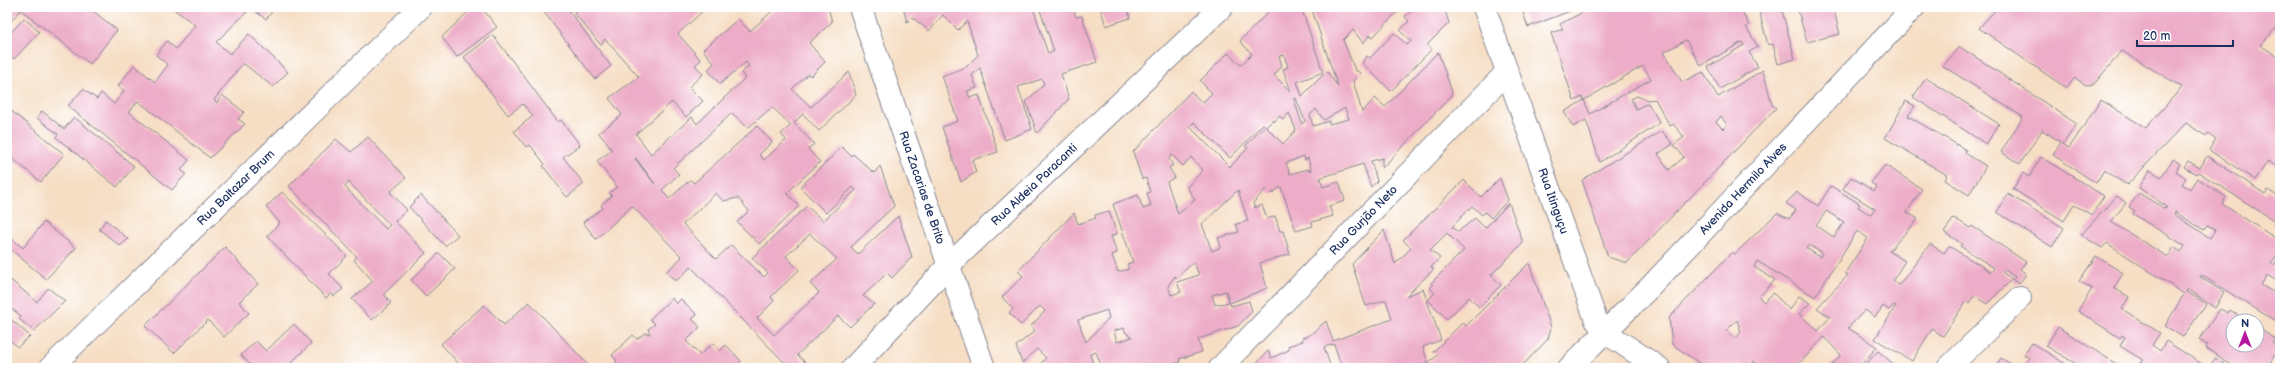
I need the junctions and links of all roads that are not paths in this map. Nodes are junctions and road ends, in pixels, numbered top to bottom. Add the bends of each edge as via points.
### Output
1 (421, 7) edge
2 (860, 7) edge
3 (1222, 7) edge
4 (1484, 7) edge
5 (1914, 7) edge
6 (1506, 73) junction
7 (949, 265) junction
8 (2020, 298) dead end
9 (1604, 332) junction
10 (50, 368) edge
11 (853, 368) edge
12 (984, 368) edge
13 (1220, 368) edge
14 (1569, 368) edge
15 (1659, 368) edge
16 (1948, 368) edge

1 - 10 street, Rua Baltazar Brum
2 - 7 street, Rua Zacarias de Brito
3 - 7 street, Rua Aldeia Paracanti
4 - 6 street, Rua Itinguçu
5 - 9 street, Avenida Hermilo Alves
6 - 9 street, Rua Itinguçu via 1596,320
6 - 13 street, Rua Gurjão Neto
7 - 11 street, Rua Aldeia Paracanti
7 - 12 street, Rua Zacarias de Brito
8 - 16 street
9 - 14 street, Avenida Hermilo Alves
9 - 15 street, Rua Itinguçu

